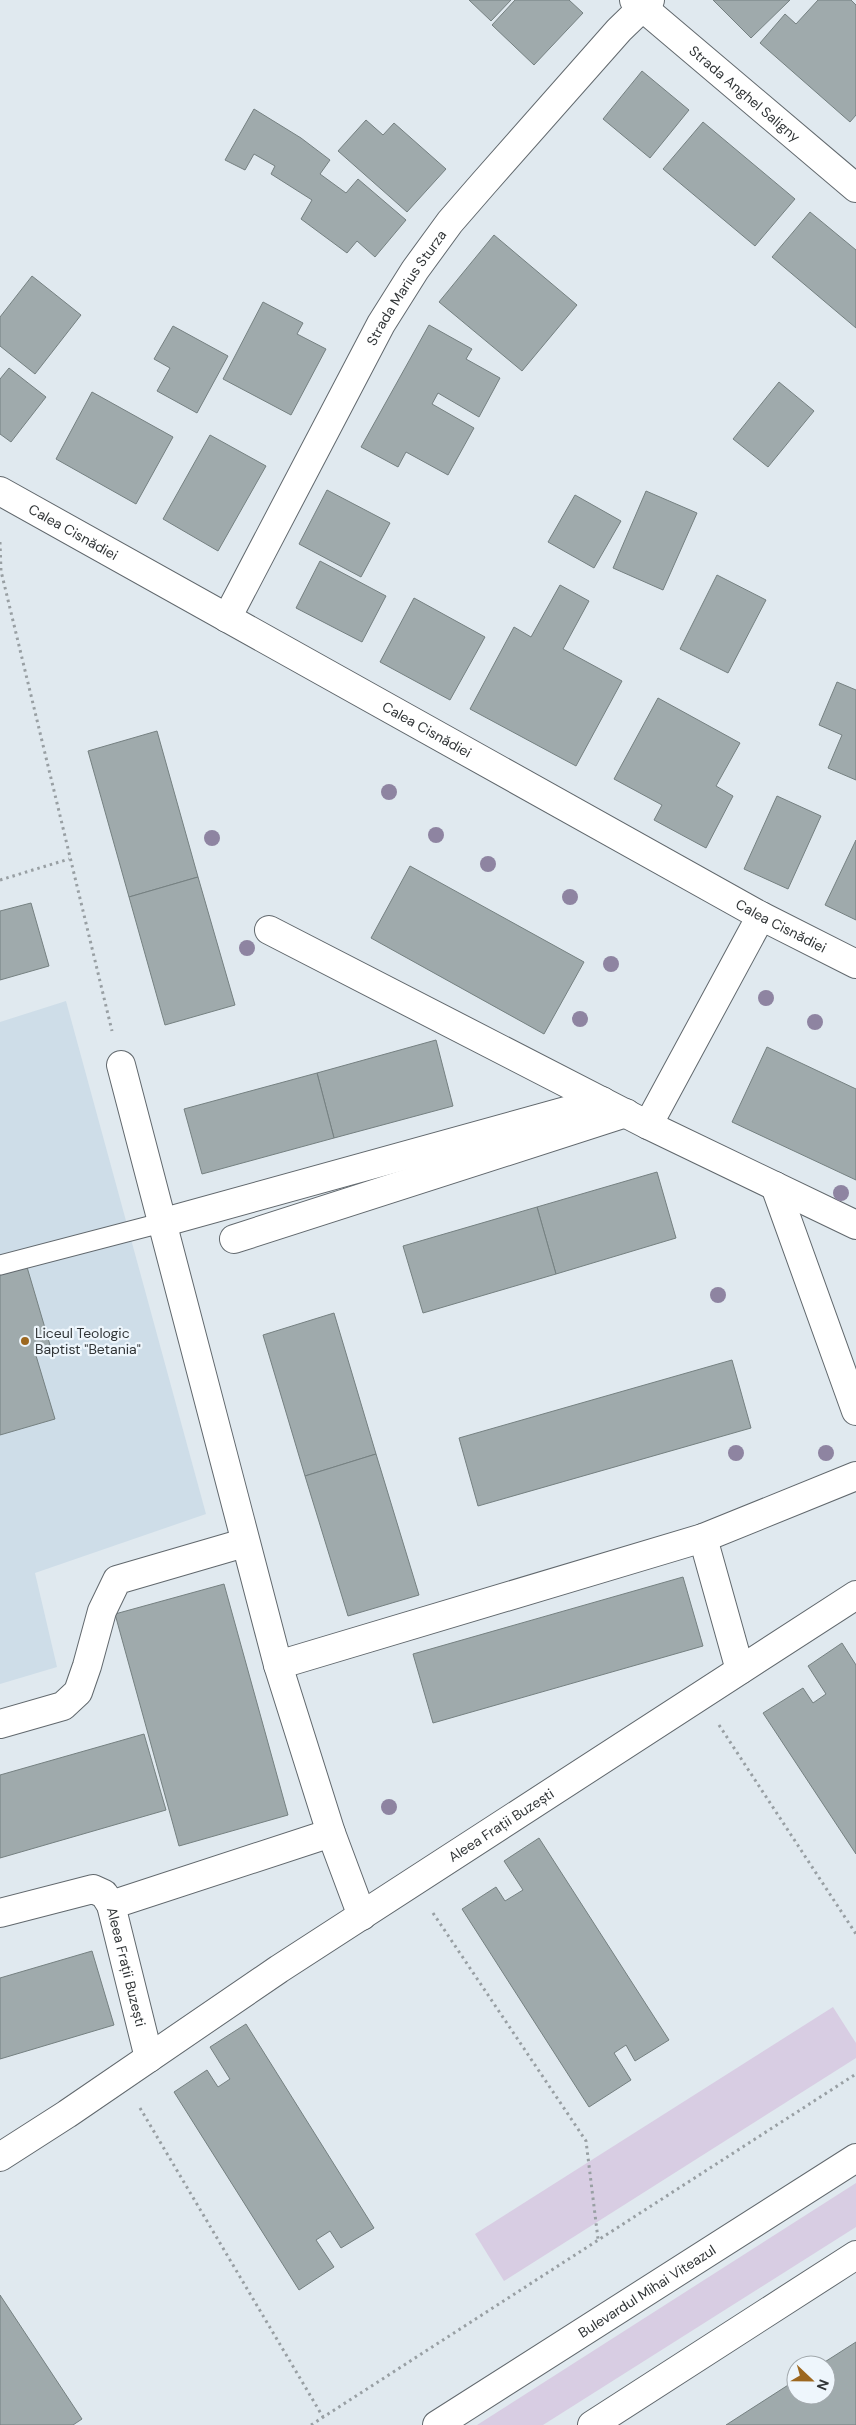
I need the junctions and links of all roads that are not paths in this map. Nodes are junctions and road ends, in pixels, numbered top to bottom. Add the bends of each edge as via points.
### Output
1 (642, 3) edge
2 (856, 188) edge
3 (0, 491) edge
4 (226, 618) junction
5 (761, 916) junction
6 (269, 930) dead end
7 (856, 964) edge
8 (121, 1065) road end
9 (602, 1101) junction
10 (637, 1119) junction
11 (775, 1186) junction
12 (161, 1223) junction
13 (856, 1225) edge
14 (234, 1239) dead end
15 (0, 1264) edge
16 (856, 1410) edge
17 (856, 1476) edge
18 (703, 1538) junction
19 (244, 1543) junction
20 (856, 1595) edge
21 (278, 1666) junction
22 (740, 1670) junction
23 (0, 1724) edge
24 (331, 1833) junction
25 (111, 1905) junction
26 (0, 1913) edge
27 (362, 1916) junction
28 (148, 2058) junction
29 (0, 2156) edge
30 (856, 2158) edge
31 (856, 2255) edge
32 (436, 2425) edge
33 (592, 2425) edge

1 - 2 street, Strada Anghel Saligny
1 - 4 street, Strada Marius Sturza via 450,222 416,270 381,324
3 - 4 street, Calea Cisnădiei
4 - 5 street, Calea Cisnădiei
5 - 7 street, Calea Cisnădiei
5 - 10 street
6 - 9 street
8 - 12 street
9 - 10 street
9 - 12 street
10 - 11 street
10 - 14 street
11 - 13 street
11 - 16 street
12 - 15 lane
12 - 19 street
17 - 18 street
18 - 21 street
18 - 22 street
19 - 21 street
19 - 23 street via 117,1580 102,1611 78,1692 63,1706
20 - 22 street, Aleea Frații Buzești
21 - 24 street
22 - 27 street, Aleea Frații Buzești
24 - 25 street
24 - 27 street
25 - 26 street, Aleea Frații Buzești via 104,1894 93,1889
25 - 28 street, Aleea Frații Buzești
27 - 28 street, Aleea Frații Buzești
28 - 29 street, Aleea Frații Buzești
30 - 32 street, Bulevardul Mihai Viteazul
31 - 33 street

